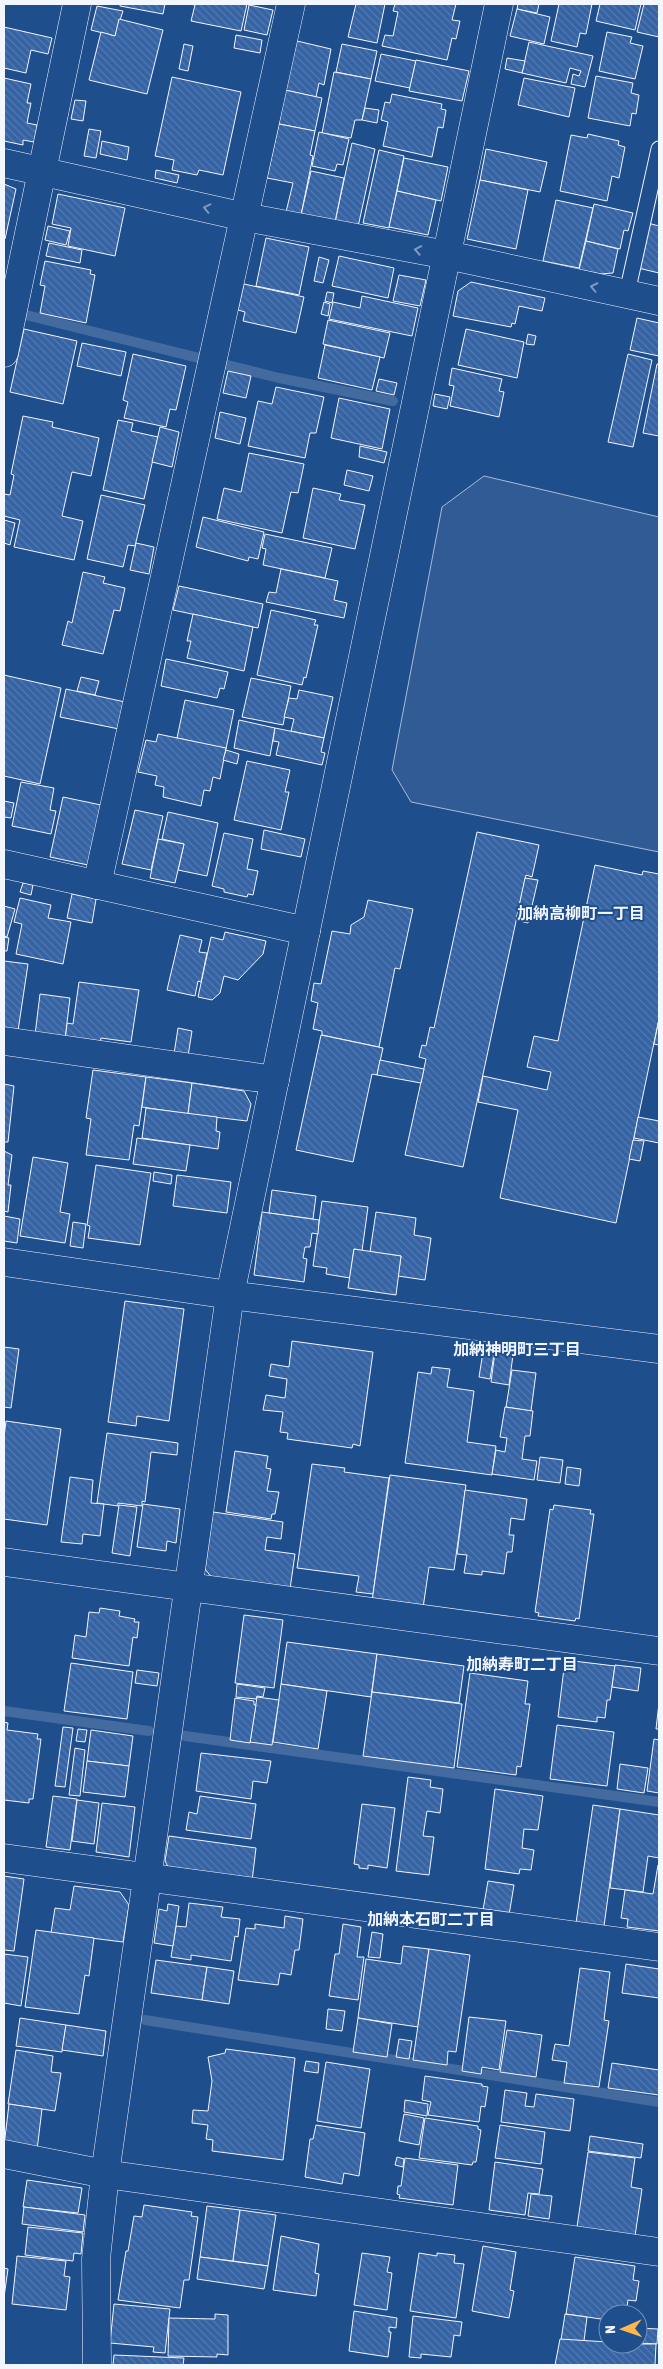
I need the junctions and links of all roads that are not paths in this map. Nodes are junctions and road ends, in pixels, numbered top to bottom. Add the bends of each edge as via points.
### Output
1 (77, 4) edge
2 (291, 4) edge
3 (499, 4) edge
4 (659, 149) edge
5 (4, 163) edge
6 (42, 171) junction
7 (245, 217) junction
8 (446, 255) junction
9 (627, 294) junction
10 (659, 300) edge
11 (4, 353) edge
12 (4, 864) edge
13 (97, 885) junction
14 (306, 931) junction
15 (4, 1041) edge
16 (275, 1080) junction
17 (4, 1262) edge
18 (230, 1294) junction
19 (659, 1349) edge
20 (4, 1562) edge
21 (188, 1587) junction
22 (659, 1651) edge
23 (4, 1858) edge
24 (146, 1878) junction
25 (659, 1947) edge
26 (4, 2154) edge
27 (105, 2174) junction
28 (659, 2252) edge
29 (97, 2365) edge

1 - 6 street
2 - 7 street
3 - 8 street
4 - 9 lane
5 - 6 street
7 -> 6 street
6 - 11 street
8 -> 7 street
7 - 13 street
9 -> 8 street
8 - 14 street
9 - 10 street
12 - 13 street
13 - 14 street
14 - 16 street
15 - 16 street
16 - 18 street
17 - 18 street
18 - 19 street
18 - 21 street
20 - 21 street
21 - 22 street
21 - 24 street
23 - 24 street
24 - 25 street
24 - 27 street
26 - 27 street
27 - 28 street
27 - 29 street via 96,2259

